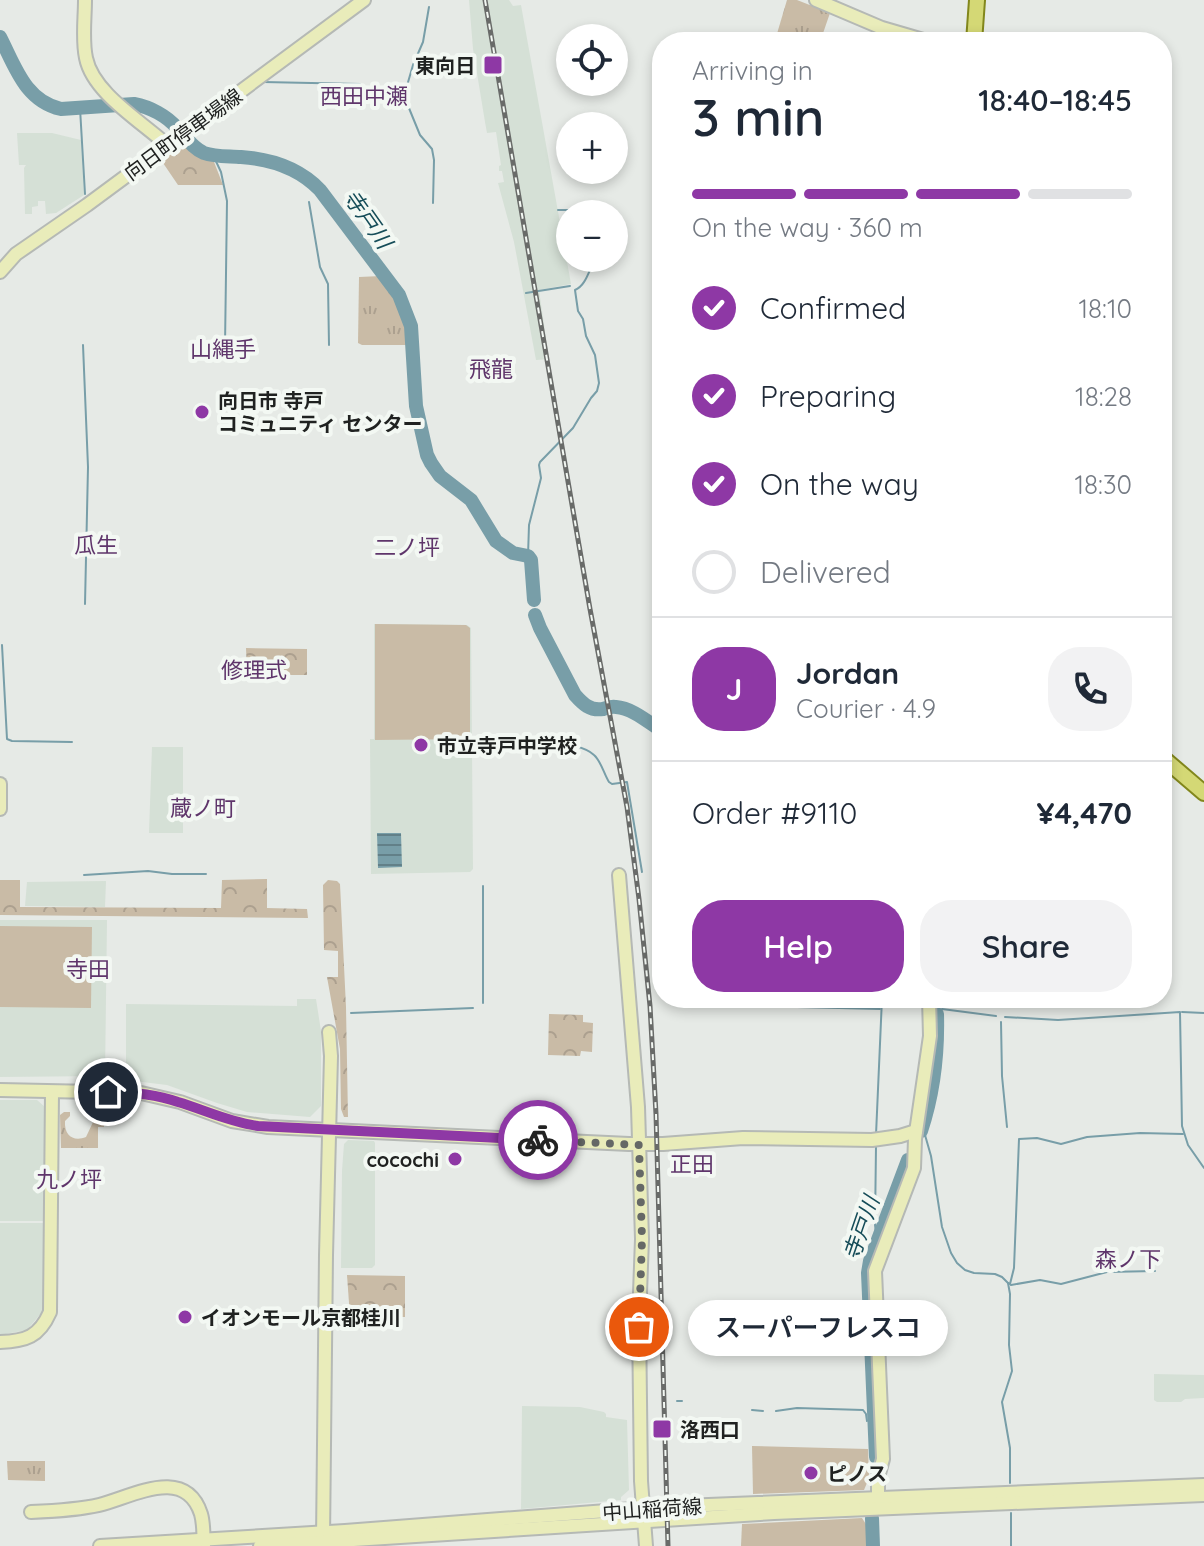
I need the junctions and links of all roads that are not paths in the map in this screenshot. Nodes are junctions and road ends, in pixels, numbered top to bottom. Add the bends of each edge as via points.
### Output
1 (85, 0) edge
2 (364, 0) edge
3 (816, 0) edge
4 (977, 0) edge
5 (896, 32) edge
6 (975, 32) edge
7 (177, 138) junction
8 (1, 270) edge
9 (1172, 766) edge
10 (0, 784) edge
11 (1204, 793) edge
12 (0, 809) edge
13 (619, 875) dead end
14 (929, 1008) edge
15 (329, 1032) dead end
16 (0, 1090) edge
17 (52, 1092) junction
18 (329, 1130) junction
19 (916, 1131) junction
20 (639, 1145) junction
21 (0, 1342) edge
22 (1204, 1485) edge
23 (1204, 1495) edge
24 (878, 1504) junction
25 (31, 1512) dead end
26 (644, 1515) junction
27 (323, 1536) junction
28 (204, 1542) edge
29 (100, 1546) edge
30 (260, 1546) edge
31 (646, 1546) edge

1 - 7 street via 85,49 96,82 122,107
2 - 7 street, 向日町停車場線
3 - 5 street
4 - 6 main road
7 - 8 street, 向日町停車場線
9 - 11 main road
10 - 12 street
13 - 20 street
14 - 19 street
15 - 18 street
16 - 17 street
17 - 18 street via 141,1093 248,1125
17 - 21 street via 50,1312 27,1339
18 - 20 street
18 - 27 street
19 - 20 street via 872,1140 743,1138
19 - 24 street via 914,1168 875,1271 883,1459
20 - 26 street
22 - 24 street, 中山稲荷線
23 - 24 street, 中山稲荷線
24 - 26 street, 中山稲荷線
25 - 28 street via 92,1506 171,1487 187,1493 200,1512
26 - 27 street, 中山稲荷線
26 - 31 street
27 - 28 street, 中山稲荷線
27 - 30 street, 中山稲荷線
28 - 29 street, 中山稲荷線

